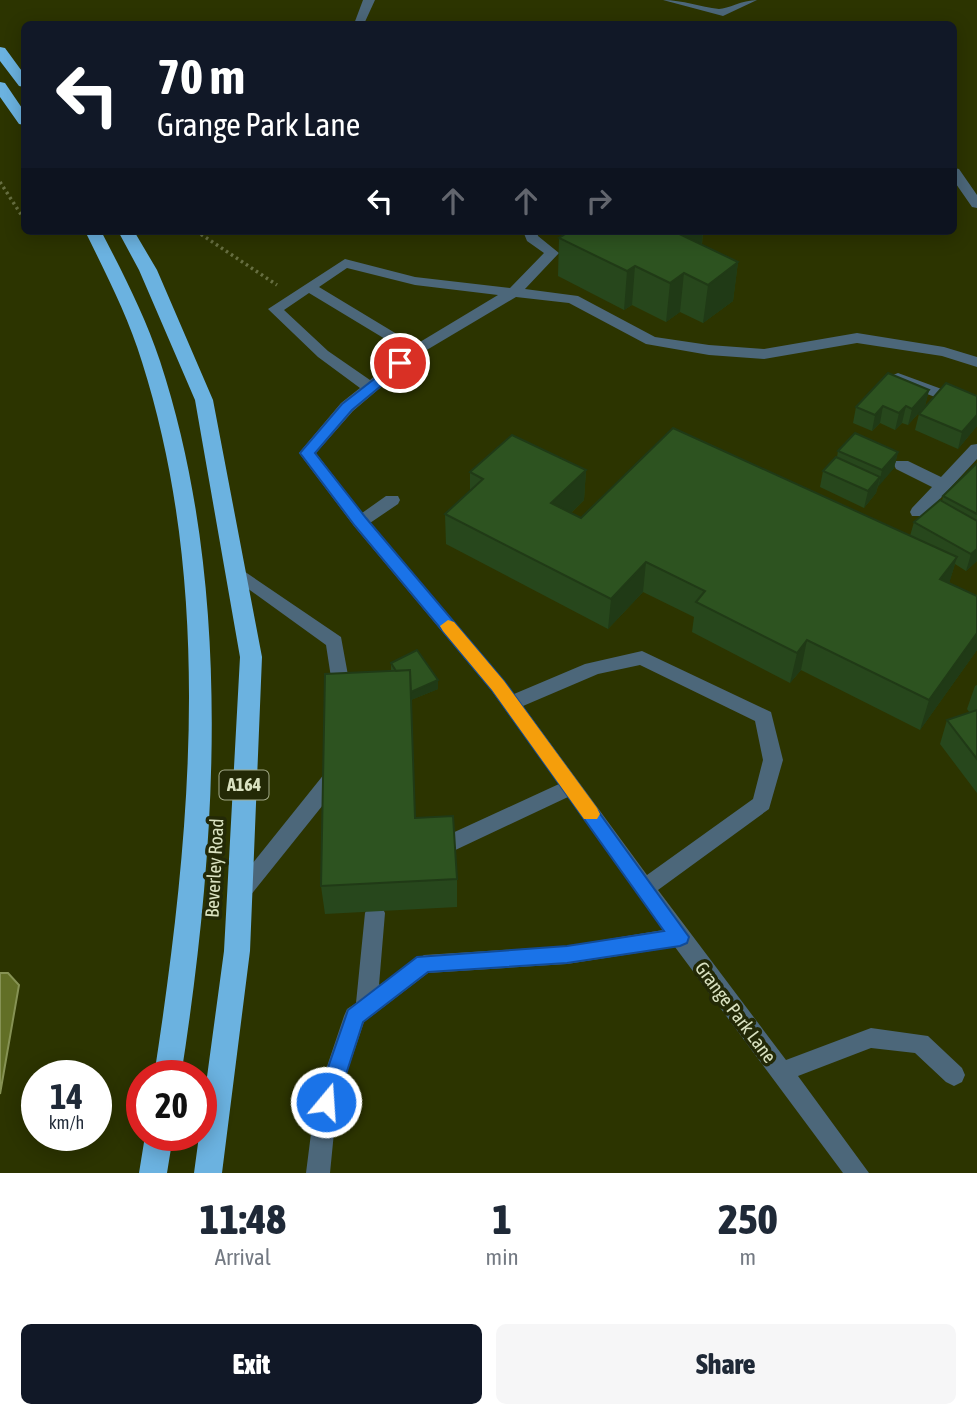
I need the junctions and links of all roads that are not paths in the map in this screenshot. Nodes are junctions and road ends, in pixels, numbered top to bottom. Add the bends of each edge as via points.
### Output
1 (369, 0) edge
2 (669, 0) edge
3 (751, 0) edge
4 (360, 21) edge
5 (0, 51) edge
6 (21, 79) edge
7 (0, 86) edge
8 (21, 117) edge
9 (957, 176) edge
10 (977, 204) edge
11 (95, 235) edge
12 (128, 235) edge
13 (531, 235) edge
14 (309, 287) junction
15 (514, 291) junction
16 (415, 351) junction
17 (977, 362) edge
18 (898, 377) edge
19 (370, 388) junction
20 (977, 408) edge
21 (977, 449) edge
22 (902, 466) dead end
23 (943, 485) junction
24 (392, 500) dead end
25 (918, 512) dead end
26 (360, 522) junction
27 (235, 571) junction
28 (511, 703) junction
29 (344, 715) edge
30 (346, 762) edge
31 (571, 787) junction
32 (442, 847) edge
33 (644, 888) junction
34 (239, 895) junction
35 (375, 913) edge
36 (680, 937) junction
37 (366, 1009) junction
38 (170, 1060) edge
39 (781, 1072) junction
40 (954, 1074) dead end
41 (157, 1151) edge
42 (153, 1173) edge
43 (208, 1173) edge
44 (318, 1173) edge
45 (857, 1173) edge

1 - 4 street
2 - 3 street via 723,13
5 - 6 highway
7 - 8 highway
9 - 10 street
11 - 38 highway, Beverley Road / A164 via 126,296 157,380 179,473 193,563 200,695 193,857
12 - 27 highway, Beverley Road / A164 via 204,400
13 - 15 street via 552,253
14 - 15 street via 345,263 415,281
14 - 16 street
14 - 19 street via 275,309 323,354
15 - 16 street
15 - 17 street via 573,299 651,341 709,350 764,354 857,338
16 - 19 street
18 - 20 street
19 - 26 street, Grange Park Lane via 307,453
21 - 23 street
22 - 23 street
23 - 25 street
24 - 26 street
26 - 28 street, Grange Park Lane
27 - 29 street via 335,642
27 - 34 highway, Beverley Road / A164 via 251,657
28 - 31 street, Grange Park Lane
28 - 33 street via 598,667 642,658 764,717 773,760 762,803
30 - 34 street
31 - 32 street
31 - 33 street, Grange Park Lane
33 - 36 street, Grange Park Lane
34 - 43 highway, Beverley Road / A164 via 237,951
35 - 37 street
36 - 37 street via 567,955 424,964
36 - 39 street, Grange Park Lane
37 - 44 street via 355,1016 326,1102
39 - 40 street via 871,1038 920,1043
39 - 45 street, Grange Park Lane
41 - 42 highway

